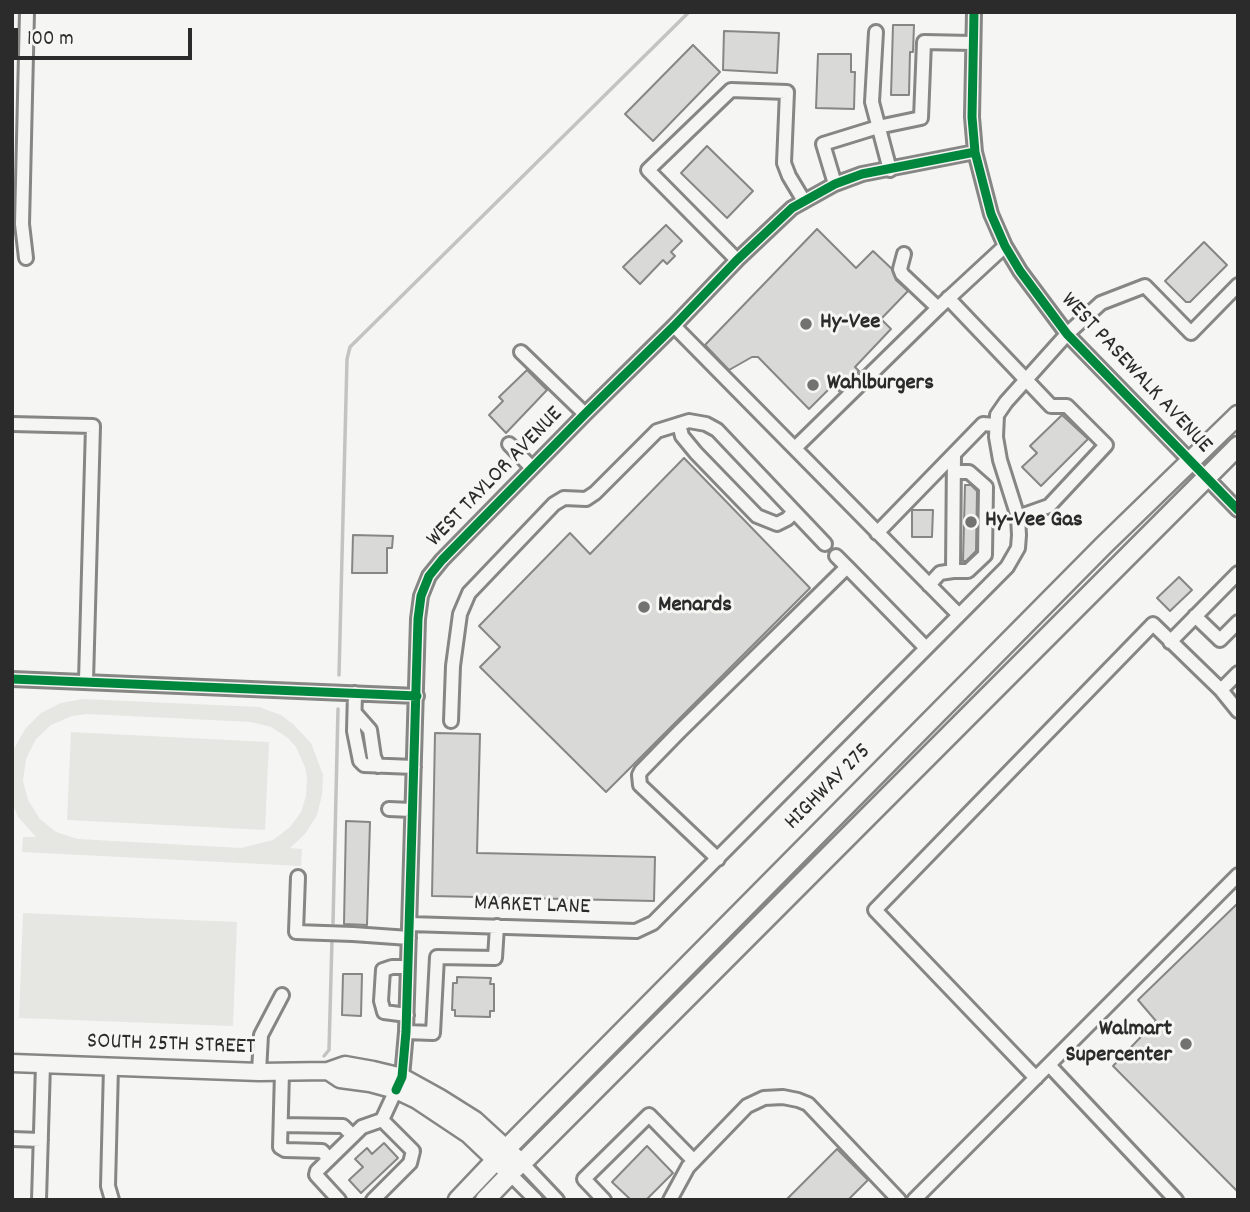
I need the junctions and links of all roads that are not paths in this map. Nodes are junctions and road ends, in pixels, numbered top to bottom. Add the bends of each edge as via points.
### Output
1 (27, 12) edge
2 (974, 12) edge
3 (876, 32) dead end
4 (972, 43) junction
5 (878, 127) junction
6 (975, 152) junction
7 (890, 170) junction
8 (835, 184) junction
9 (804, 201) junction
10 (1005, 246) junction
11 (904, 254) dead end
12 (26, 258) dead end
13 (737, 260) junction
14 (1238, 285) edge
15 (948, 298) junction
16 (938, 308) junction
17 (674, 326) junction
18 (1067, 334) junction
19 (521, 352) dead end
20 (1026, 379) junction
21 (585, 414) junction
22 (1238, 415) edge
23 (12, 424) edge
24 (678, 424) junction
25 (995, 425) junction
26 (509, 444) dead end
27 (1238, 446) edge
28 (795, 448) junction
29 (954, 454) junction
30 (1190, 461) junction
31 (532, 468) junction
32 (954, 471) junction
33 (1206, 478) junction
34 (1238, 510) edge
35 (794, 512) junction
36 (1018, 517) junction
37 (877, 533) junction
38 (825, 544) dead end
39 (836, 556) dead end
40 (847, 567) junction
41 (953, 571) junction
42 (1238, 573) edge
43 (929, 585) junction
44 (959, 615) junction
45 (1195, 617) junction
46 (1238, 622) edge
47 (1170, 642) junction
48 (926, 648) junction
49 (1238, 673) edge
50 (12, 679) edge
51 (86, 681) junction
52 (1221, 690) junction
53 (355, 693) junction
54 (416, 696) junction
55 (1238, 711) edge
56 (451, 720) dead end
57 (414, 767) junction
58 (389, 809) dead end
59 (412, 810) junction
60 (718, 859) junction
61 (1238, 875) edge
62 (298, 877) dead end
63 (409, 924) junction
64 (497, 926) junction
65 (409, 939) junction
66 (408, 967) junction
67 (282, 995) dead end
68 (407, 1015) junction
69 (406, 1032) junction
70 (12, 1063) edge
71 (43, 1064) junction
72 (1049, 1065) junction
73 (111, 1067) junction
74 (259, 1072) junction
75 (282, 1072) junction
76 (1036, 1078) junction
77 (399, 1084) junction
78 (382, 1120) junction
79 (281, 1125) junction
80 (352, 1136) junction
81 (12, 1139) edge
82 (41, 1140) junction
83 (501, 1154) junction
84 (329, 1159) junction
85 (694, 1161) junction
86 (516, 1168) junction
87 (39, 1200) edge
88 (112, 1200) edge
89 (339, 1200) edge
90 (373, 1200) edge
91 (458, 1200) edge
92 (485, 1200) edge
93 (536, 1200) edge
94 (557, 1200) edge
95 (604, 1200) edge
96 (670, 1200) edge
97 (899, 1200) edge
98 (914, 1200) edge
99 (1176, 1200) edge

1 - 12 street via 22,224
2 - 4 street, WEST PASEWALK AVENUE
3 - 5 street via 872,102
4 - 5 street via 924,42 921,118
4 - 6 street, WEST PASEWALK AVENUE
5 - 7 street
5 - 8 street via 823,144
6 - 7 street, WEST TAYLOR AVENUE
6 - 10 street, WEST PASEWALK AVENUE via 991,214
7 - 8 street, WEST TAYLOR AVENUE
8 - 9 street, WEST TAYLOR AVENUE
9 - 13 street, WEST TAYLOR AVENUE
9 - 13 street via 784,163 787,92 732,90 648,170
10 - 15 street
10 - 18 street, WEST PASEWALK AVENUE
11 - 16 street via 902,274
13 - 17 street, WEST TAYLOR AVENUE
14 - 18 street via 1191,333 1145,286 1101,303
15 - 16 street
15 - 20 street
16 - 28 street
17 - 21 street, WEST TAYLOR AVENUE
17 - 28 street
18 - 20 street
18 - 30 street, WEST PASEWALK AVENUE
19 - 21 street
20 - 25 street via 1001,408
20 - 36 street via 1051,406 1068,406 1106,445 1049,506
21 - 31 street, WEST TAYLOR AVENUE
22 - 30 highway, HIGHWAY 275
23 - 51 street via 93,426
24 - 35 street via 688,421 717,430
24 - 35 street via 696,453 757,516 776,524
24 - 56 street via 657,431 595,494 554,504 469,593 460,614
25 - 29 street via 983,424
25 - 36 street via 1000,460
26 - 31 street
27 - 33 highway, HIGHWAY 275
28 - 37 street
29 - 32 street
29 - 37 street
30 - 33 street, WEST PASEWALK AVENUE
30 - 83 highway, HIGHWAY 275
31 - 54 street, WEST TAYLOR AVENUE via 429,576 418,619
32 - 41 street
32 - 41 street via 969,472 986,486 985,555 968,571
33 - 34 street, WEST PASEWALK AVENUE
33 - 86 highway, HIGHWAY 275
35 - 38 street
36 - 44 street via 1018,548 1007,566
37 - 43 street
39 - 40 street
40 - 48 street
40 - 60 street via 639,775 643,789
41 - 43 street via 940,573
42 - 45 street
43 - 44 street
44 - 48 street
45 - 46 street via 1220,640
45 - 47 street
47 - 52 street
47 - 76 street via 1153,624 875,910
48 - 60 street
49 - 52 street
50 - 51 street
51 - 53 street
52 - 55 street
53 - 54 street
53 - 57 street via 354,732 360,761 364,765
54 - 57 street, WEST TAYLOR AVENUE
57 - 59 street, WEST TAYLOR AVENUE
58 - 59 street
59 - 63 street, WEST TAYLOR AVENUE
60 - 64 street, MARKET LANE via 653,923 636,931
61 - 72 street
62 - 65 street via 296,932
63 - 64 street, MARKET LANE
63 - 65 street, WEST TAYLOR AVENUE
64 - 69 street via 495,958 437,957 433,1033
65 - 66 street, WEST TAYLOR AVENUE
66 - 68 street, WEST TAYLOR AVENUE
66 - 68 street via 383,970 381,1002 384,1012
67 - 74 street via 261,1035
68 - 69 street, WEST TAYLOR AVENUE
69 - 77 street, WEST TAYLOR AVENUE
70 - 71 main road, SOUTH 25TH STREET
71 - 73 main road, SOUTH 25TH STREET
71 - 82 street
72 - 76 street
72 - 99 street
73 - 74 main road, SOUTH 25TH STREET
73 - 88 street via 108,1186
74 - 75 main road, SOUTH 25TH STREET
75 - 77 main road, SOUTH 25TH STREET via 328,1072 340,1079
75 - 79 street
76 - 98 street
77 - 78 street, WEST TAYLOR AVENUE
77 - 83 main road, SOUTH 25TH STREET
78 - 80 street
78 - 90 street via 413,1151 410,1163
79 - 80 street via 343,1126
79 - 84 street via 285,1150 322,1151
80 - 84 street
81 - 82 street
82 - 87 street
83 - 86 main road, SOUTH 25TH STREET
83 - 91 highway, HIGHWAY 275
84 - 89 street via 316,1175
85 - 95 street via 649,1115 584,1180
85 - 96 street
85 - 97 street via 747,1106 764,1098 783,1097 808,1104
86 - 92 highway, HIGHWAY 275
86 - 93 street, SOUTH 25TH STREET
86 - 94 street, SOUTH 25TH STREET

